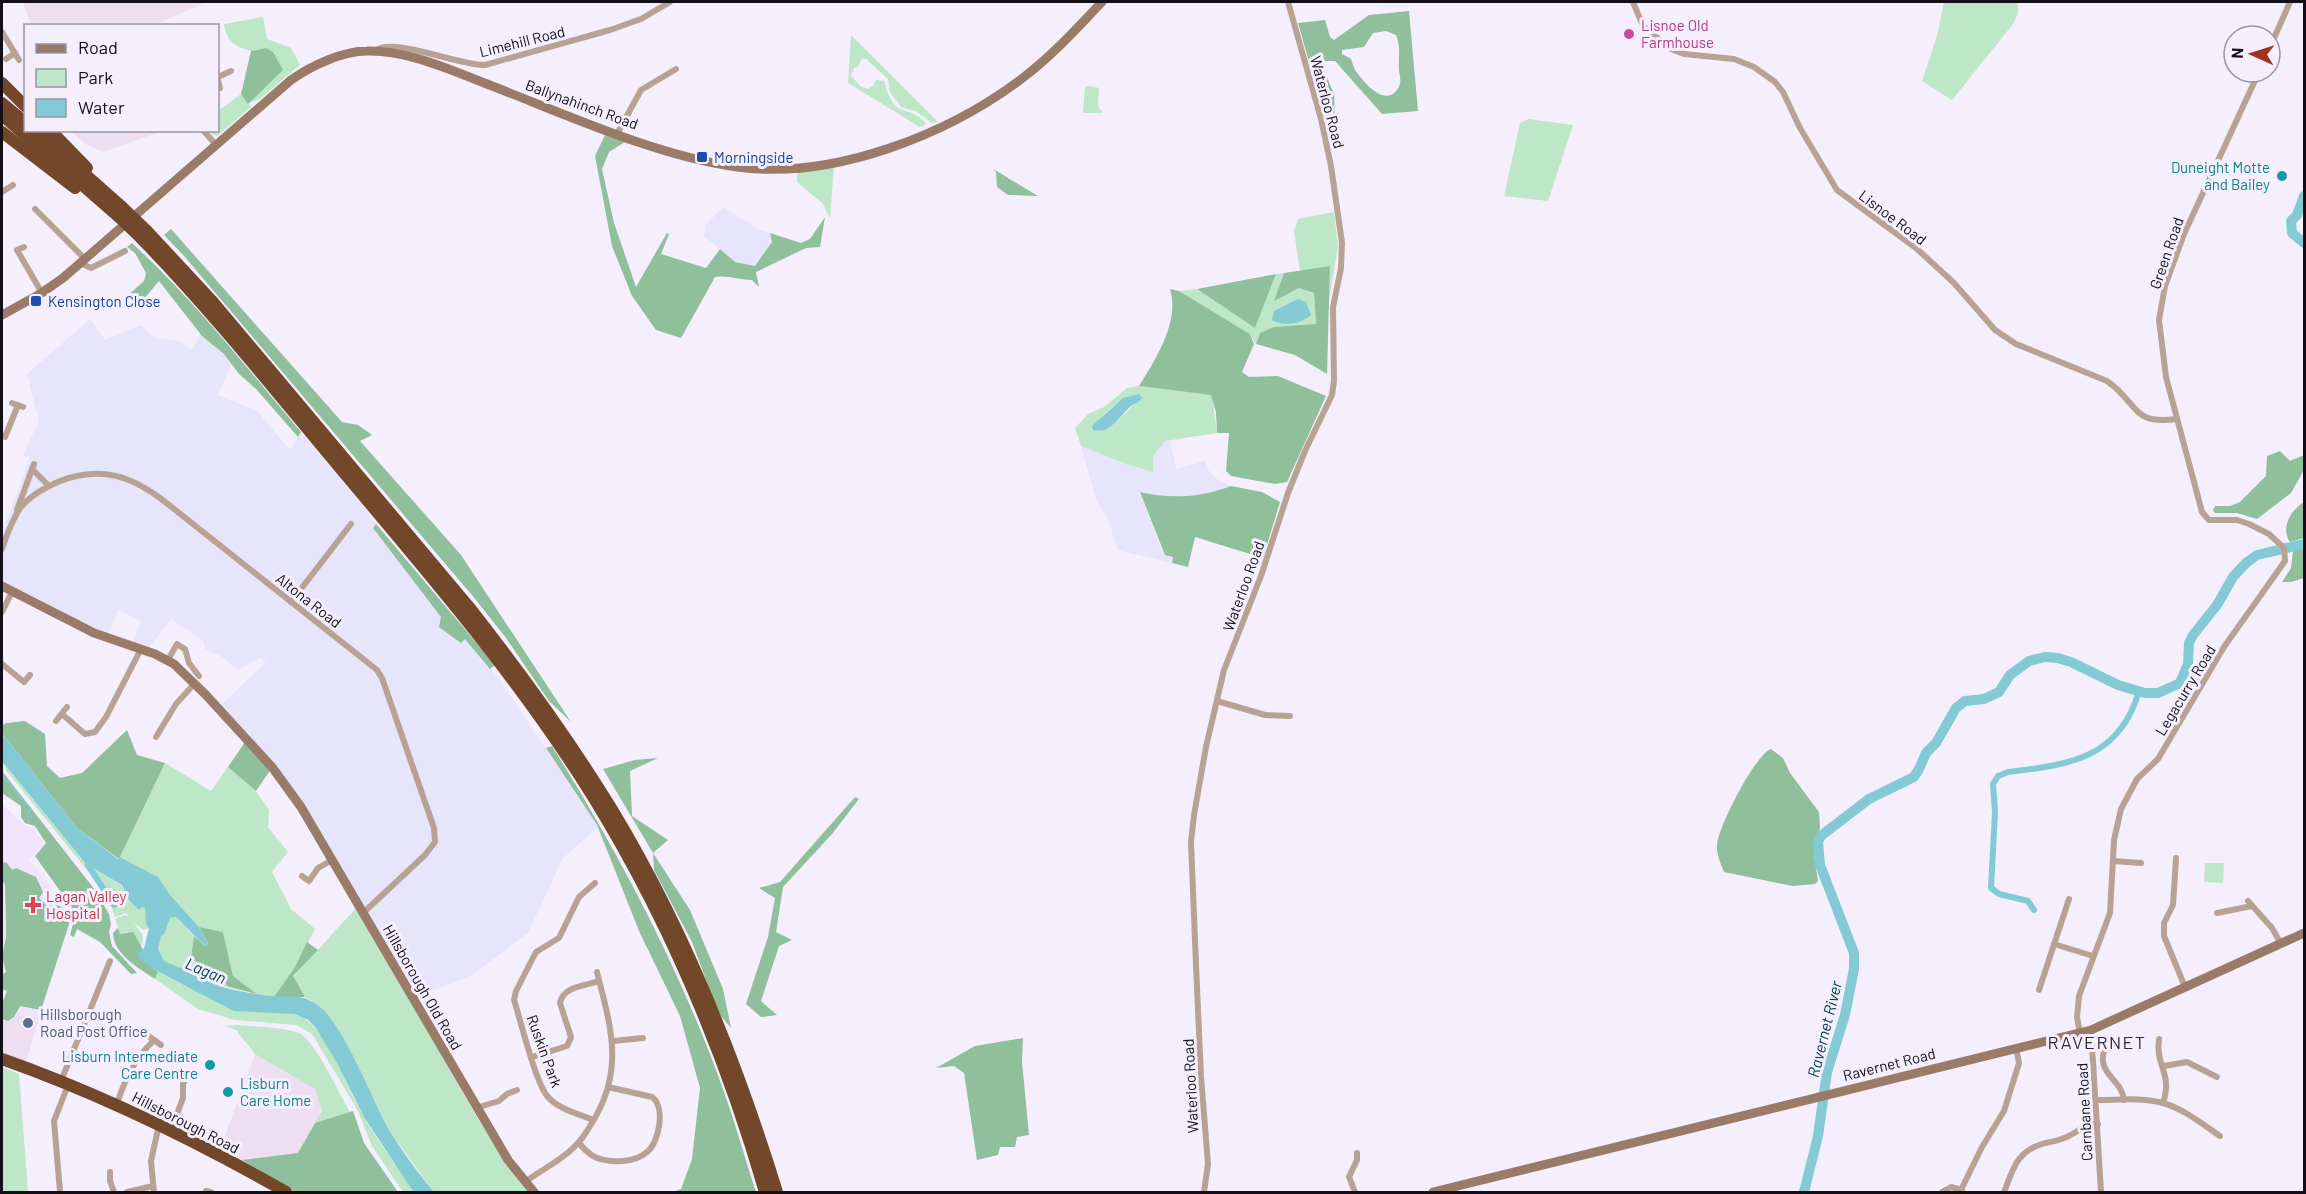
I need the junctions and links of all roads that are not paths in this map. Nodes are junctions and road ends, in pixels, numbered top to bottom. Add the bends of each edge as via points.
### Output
1 (670, 2) edge
2 (1102, 2) edge
3 (1288, 2) edge
4 (1633, 2) edge
5 (2290, 2) edge
6 (2280, 24) edge
7 (2, 32) edge
8 (375, 51) junction
9 (15, 53) junction
10 (6, 59) dead end
11 (19, 60) dead end
12 (676, 69) dead end
13 (231, 70) dead end
14 (219, 81) edge
15 (2, 83) edge
16 (2253, 84) edge
17 (2, 103) edge
18 (24, 104) edge
19 (2, 115) edge
20 (24, 121) edge
21 (2, 132) edge
22 (37, 132) edge
23 (52, 132) edge
24 (205, 132) edge
25 (617, 134) junction
26 (216, 145) junction
27 (13, 185) dead end
28 (2, 192) edge
29 (117, 209) junction
30 (35, 210) dead end
31 (143, 234) junction
32 (24, 248) dead end
33 (125, 251) dead end
34 (82, 261) junction
35 (42, 293) junction
36 (2, 315) edge
37 (18, 405) dead end
38 (2177, 418) junction
39 (5, 431) edge
40 (49, 486) junction
41 (12, 524) junction
42 (351, 524) dead end
43 (2, 549) edge
44 (2, 586) edge
45 (12, 592) junction
46 (291, 602) junction
47 (2, 612) edge
48 (141, 649) junction
49 (168, 660) junction
50 (201, 664) dead end
51 (2, 667) edge
52 (30, 675) dead end
53 (196, 677) junction
54 (1217, 701) junction
55 (67, 707) dead end
56 (62, 714) junction
57 (1290, 716) dead end
58 (56, 722) dead end
59 (156, 737) dead end
60 (2176, 858) dead end
61 (332, 860) junction
62 (2113, 861) junction
63 (2141, 863) dead end
64 (302, 876) dead end
65 (309, 881) junction
66 (595, 883) dead end
67 (317, 886) dead end
68 (2069, 899) dead end
69 (363, 913) junction
70 (2217, 913) dead end
71 (2304, 933) edge
72 (2054, 944) junction
73 (2281, 944) junction
74 (2093, 956) junction
75 (110, 961) dead end
76 (597, 972) dead end
77 (599, 981) junction
78 (2185, 987) junction
79 (2039, 990) dead end
80 (2091, 1029) junction
81 (2080, 1033) junction
82 (147, 1035) dead end
83 (643, 1038) dead end
84 (2159, 1039) dead end
85 (154, 1040) junction
86 (613, 1041) junction
87 (2107, 1044) dead end
88 (161, 1045) dead end
89 (2016, 1048) junction
90 (532, 1057) junction
91 (2, 1059) edge
92 (2163, 1066) junction
93 (187, 1075) dead end
94 (2217, 1077) dead end
95 (64, 1082) junction
96 (608, 1087) junction
97 (517, 1090) dead end
98 (2097, 1100) junction
99 (2124, 1100) junction
100 (2163, 1103) junction
101 (117, 1104) junction
102 (476, 1108) junction
103 (593, 1120) junction
104 (2098, 1124) junction
105 (159, 1125) junction
106 (171, 1130) junction
107 (2220, 1136) dead end
108 (579, 1143) junction
109 (1357, 1153) dead end
110 (112, 1176) dead end
111 (525, 1182) junction
112 (153, 1190) edge
113 (1961, 1191) edge
114 (60, 1192) edge
115 (114, 1192) edge
116 (127, 1192) edge
117 (286, 1192) edge
118 (534, 1192) edge
119 (765, 1192) edge
120 (777, 1192) edge
121 (1204, 1192) edge
122 (1355, 1192) edge
123 (1432, 1192) edge
124 (1942, 1192) edge
125 (2004, 1192) edge
126 (2101, 1192) edge

1 - 8 street, Limehill Road via 641,19 610,30 485,65 399,47 380,47
2 - 25 street, Ballynahinch Road via 1055,52 1001,93 935,129 866,155 796,168 756,169 695,159
3 - 54 street, Waterloo Road via 1332,166 1342,243 1333,307 1334,381 1326,411 1288,493 1224,670
4 - 38 street, Lisnoe Road via 1643,26 1671,49 1734,59 1775,82 1837,190 1916,248 1954,283 1995,330 2016,344 2107,381 2145,419
5 - 6 street
7 - 9 street
8 - 25 street, Ballynahinch Road via 437,65
8 - 26 street, Ballynahinch Road via 348,54 299,74
9 - 10 street
9 - 11 street
12 - 25 street via 641,90
13 - 14 street
15 - 18 highway
16 - 38 street, Green Road via 2184,234 2165,286 2159,320 2161,343
17 - 20 highway
19 - 29 highway
21 - 29 highway via 74,188
22 - 29 highway
23 - 29 highway
24 - 26 street
26 - 34 street, Ballynahinch Road
27 - 28 street
29 - 31 highway, bridge
30 - 34 street
31 - 119 highway via 483,640 592,795 643,885 702,1012 741,1113
31 - 120 highway via 213,302 469,607 580,759 640,860 700,981 740,1078
32 - 35 street via 17,250
33 - 34 street via 91,268
34 - 35 street, Ballynahinch Road
35 - 36 street, Ballynahinch Road
37 - 39 street
38 - 62 street, Legacurry Road via 2205,517 2249,524 2278,541 2286,555 2283,567 2224,647 2158,759 2133,787 2121,809
40 - 41 street, Altona Road via 27,501
40 - 41 street via 33,467
40 - 46 street, Altona Road via 79,475 96,474 139,483
41 - 43 street, Altona Road
42 - 46 street
44 - 45 street
45 - 47 street
45 - 48 street via 94,633
46 - 69 street, Altona Road via 380,674 434,828 431,849
48 - 49 street
48 - 56 street via 95,732 84,734
49 - 53 street
49 - 53 street via 174,642 185,649
50 - 53 street
51 - 52 street via 24,682
53 - 59 street
53 - 61 street, Hillsborough Old Road via 292,792
54 - 57 street via 1265,715
54 - 121 street, Waterloo Road via 1191,842 1208,1164
55 - 56 street
56 - 58 street
60 - 78 street via 2173,905 2163,930
61 - 65 street via 318,868
61 - 69 street, Hillsborough Old Road
62 - 63 street
62 - 74 street, Legacurry Road via 2110,913
64 - 65 street
65 - 67 street
66 - 90 street, Ruskin Park via 579,897 559,938 536,952 516,991 514,1000
68 - 72 street
69 - 102 street, Hillsborough Old Road
70 - 73 street via 2238,910 2250,903
71 - 73 street, Ravernet Road
72 - 74 street
72 - 79 street
73 - 78 street, Ravernet Road
74 - 81 street, Legacurry Road via 2079,996
75 - 95 street
76 - 77 street
77 - 86 street
77 - 90 street via 566,991 561,998 571,1037 567,1046
78 - 80 street, Ravernet Road
80 - 81 street, Ravernet Road
80 - 98 street, Carnbane Road
81 - 89 street, Ravernet Road
82 - 85 street
83 - 86 street
84 - 92 street via 2157,1051
85 - 88 street
85 - 101 street via 130,1070
86 - 96 street
87 - 99 street via 2103,1053 2105,1068 2121,1089
89 - 113 street via 2019,1063 2004,1111
89 - 123 street, Ravernet Road
90 - 103 street, Ruskin Park via 547,1096
91 - 95 highway, Hillsborough Road
92 - 94 street via 2187,1062
92 - 100 street via 2168,1087
93 - 106 street
95 - 101 highway, Hillsborough Road
95 - 114 street via 54,1121
96 - 103 street
96 - 108 street via 656,1100 661,1113 652,1147 639,1158 621,1161 596,1157
97 - 102 street
98 - 99 street
98 - 104 street, Carnbane Road
99 - 100 street
100 - 107 street
101 - 105 highway, Hillsborough Road
102 - 111 street, Hillsborough Old Road
103 - 108 street
104 - 125 street via 2084,1125 2064,1138 2022,1154
104 - 126 street, Carnbane Road
105 - 106 highway, Hillsborough Road
105 - 112 street via 151,1161
106 - 117 highway, Hillsborough Road
108 - 111 street
109 - 122 street via 1349,1177
110 - 115 street
111 - 118 street, Hillsborough Old Road
112 - 116 street
113 - 124 street via 1952,1187

